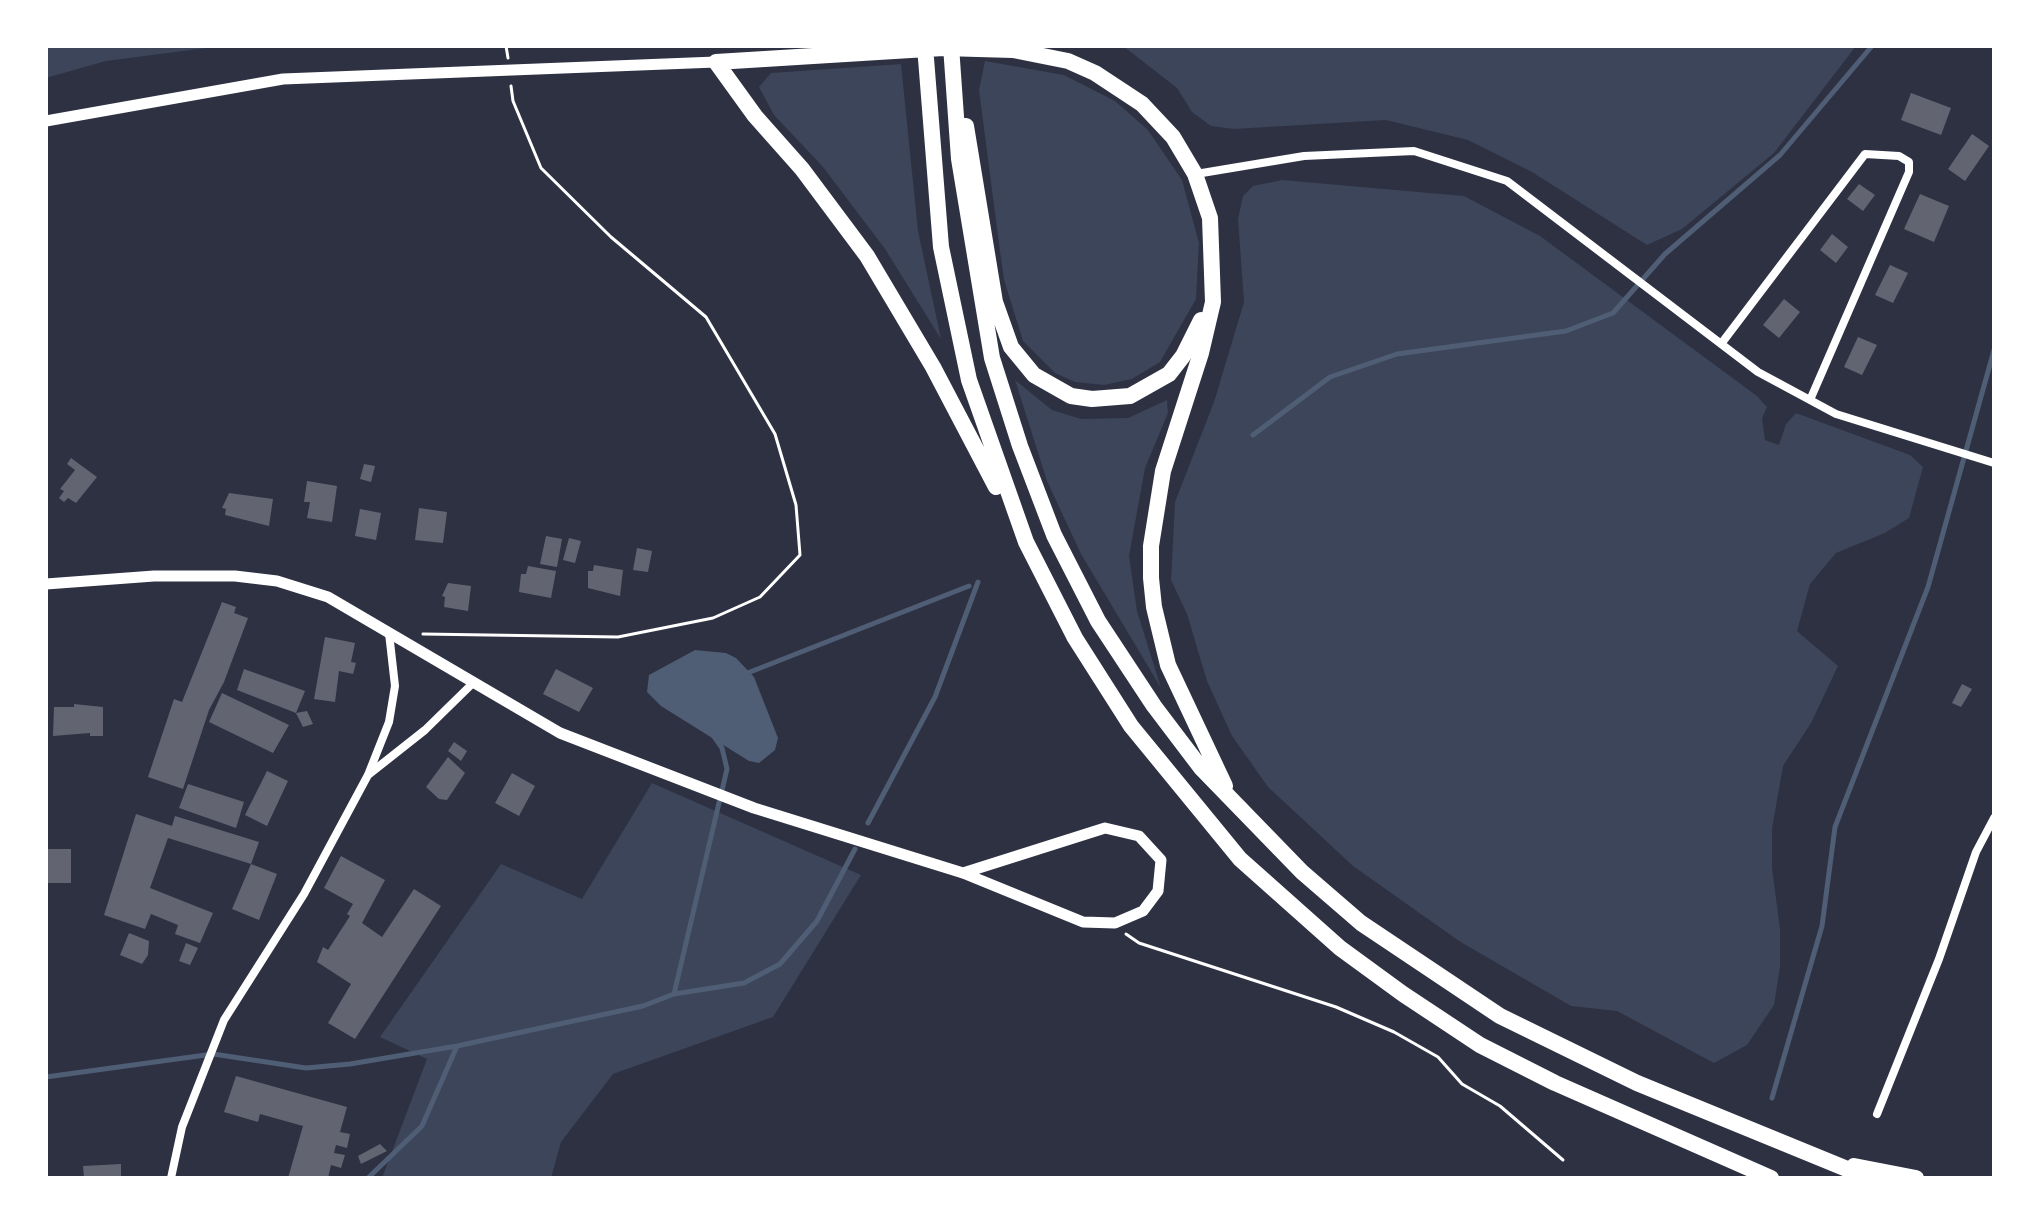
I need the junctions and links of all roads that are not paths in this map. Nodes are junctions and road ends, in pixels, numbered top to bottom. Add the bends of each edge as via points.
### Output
1 (925, 46) edge
2 (952, 46) edge
3 (719, 54) edge
4 (957, 88) junction
5 (46, 121) edge
6 (1195, 174) junction
7 (1214, 264) junction
8 (1721, 344) junction
9 (1810, 400) junction
10 (1994, 463) edge
11 (1026, 542) junction
12 (46, 584) edge
13 (389, 633) junction
14 (472, 684) junction
15 (368, 775) junction
16 (1236, 805) junction
17 (1994, 818) edge
18 (963, 873) junction
19 (1877, 1114) dead end
20 (1659, 1132) junction
21 (1829, 1161) junction
22 (171, 1178) edge
23 (1744, 1178) edge
24 (1771, 1178) edge
25 (1869, 1178) edge
26 (1916, 1178) edge

1 - 11 highway via 941,247 954,321 987,438
2 - 4 highway
3 - 5 street via 283,79
3 - 6 highway via 985,47 1068,61 1123,89 1159,120
3 - 11 highway via 755,116 867,256
4 - 7 highway via 1003,328 1022,364 1042,381 1071,396 1111,399 1140,391 1169,374 1198,329
4 - 16 highway via 959,159 992,358 1054,535 1098,621 1154,706
6 - 7 highway via 1210,218
6 - 8 street via 1304,156 1414,151 1507,181
7 - 16 highway via 1207,329 1161,483 1151,578 1160,640 1176,686
8 - 9 street
8 - 9 street via 1865,154 1899,156 1909,162
9 - 10 street via 1836,414
11 - 20 highway via 1075,638 1131,726 1240,859 1277,894 1353,957 1470,1038
12 - 13 street via 154,576 277,581 328,597
13 - 14 street
13 - 15 street via 395,686 389,722
14 - 15 street
14 - 18 street via 560,733 754,808
15 - 22 street via 304,894 224,1020 182,1127
16 - 21 highway via 1361,923 1500,1016 1637,1083
17 - 19 street via 1976,852
18 - 18 street via 1083,922 1115,923 1143,911 1158,891 1161,860 1139,836 1105,828
20 - 23 highway
20 - 24 highway
21 - 25 highway
21 - 26 highway

